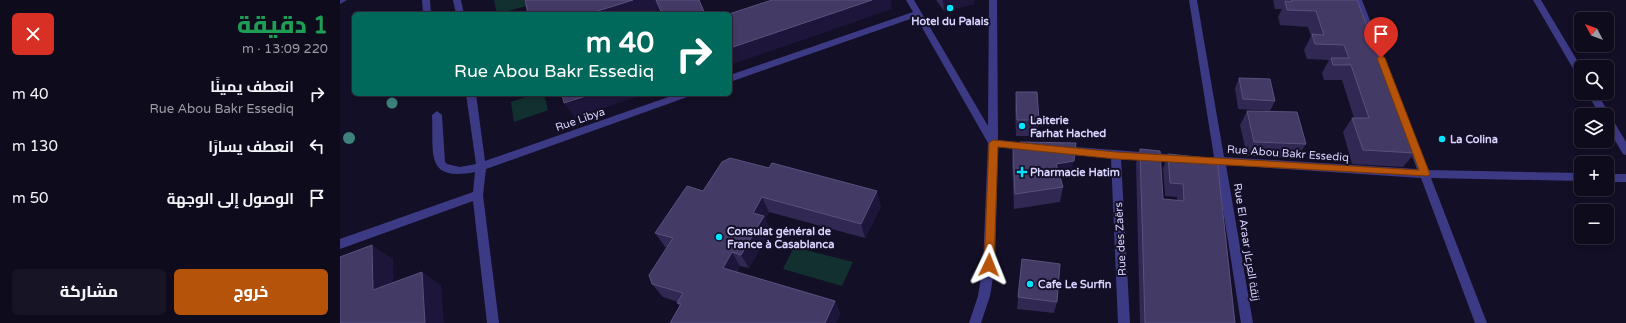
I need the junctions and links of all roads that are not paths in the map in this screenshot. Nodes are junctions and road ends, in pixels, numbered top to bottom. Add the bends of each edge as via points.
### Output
1 (426, 0) edge
2 (458, 0) edge
3 (910, 0) edge
4 (992, 0) edge
5 (1193, 0) edge
6 (1358, 0) edge
7 (1537, 0) edge
8 (427, 12) edge
9 (460, 12) edge
10 (918, 13) junction
11 (1574, 63) edge
12 (732, 78) edge
13 (471, 96) edge
14 (681, 96) edge
15 (437, 115) dead end
16 (1614, 131) edge
17 (993, 143) junction
18 (1039, 148) edge
19 (1055, 149) edge
20 (1626, 151) edge
21 (1116, 156) junction
22 (1221, 161) junction
23 (481, 167) junction
24 (1425, 174) junction
25 (1574, 177) edge
26 (1614, 178) edge
27 (1626, 178) edge
28 (478, 195) junction
29 (340, 244) edge
30 (493, 323) edge
31 (975, 323) edge
32 (1124, 323) edge
33 (1247, 323) edge
34 (1481, 323) edge

1 - 8 street
2 - 9 street
3 - 10 street
4 - 17 street
5 - 22 street, Rue El Araar زنقة العرعار
6 - 24 street
7 - 11 street
10 - 12 street
10 - 17 street
13 - 23 street
14 - 23 street, Rue Libya
15 - 23 street, Rue Libya via 440,163 444,168 460,171
16 - 20 street
17 - 18 street
17 - 31 street via 989,265 984,296
19 - 21 street, Rue Abou Bakr Essediq
21 - 22 street, Rue Abou Bakr Essediq
21 - 32 street, Rue des Zaërs
22 - 24 street, Rue Abou Bakr Essediq
22 - 33 street, Rue El Araar زنقة العرعار
23 - 28 street
24 - 25 street, Rue Abou Bakr Essediq
24 - 34 street
26 - 27 street
28 - 29 street
28 - 30 street

